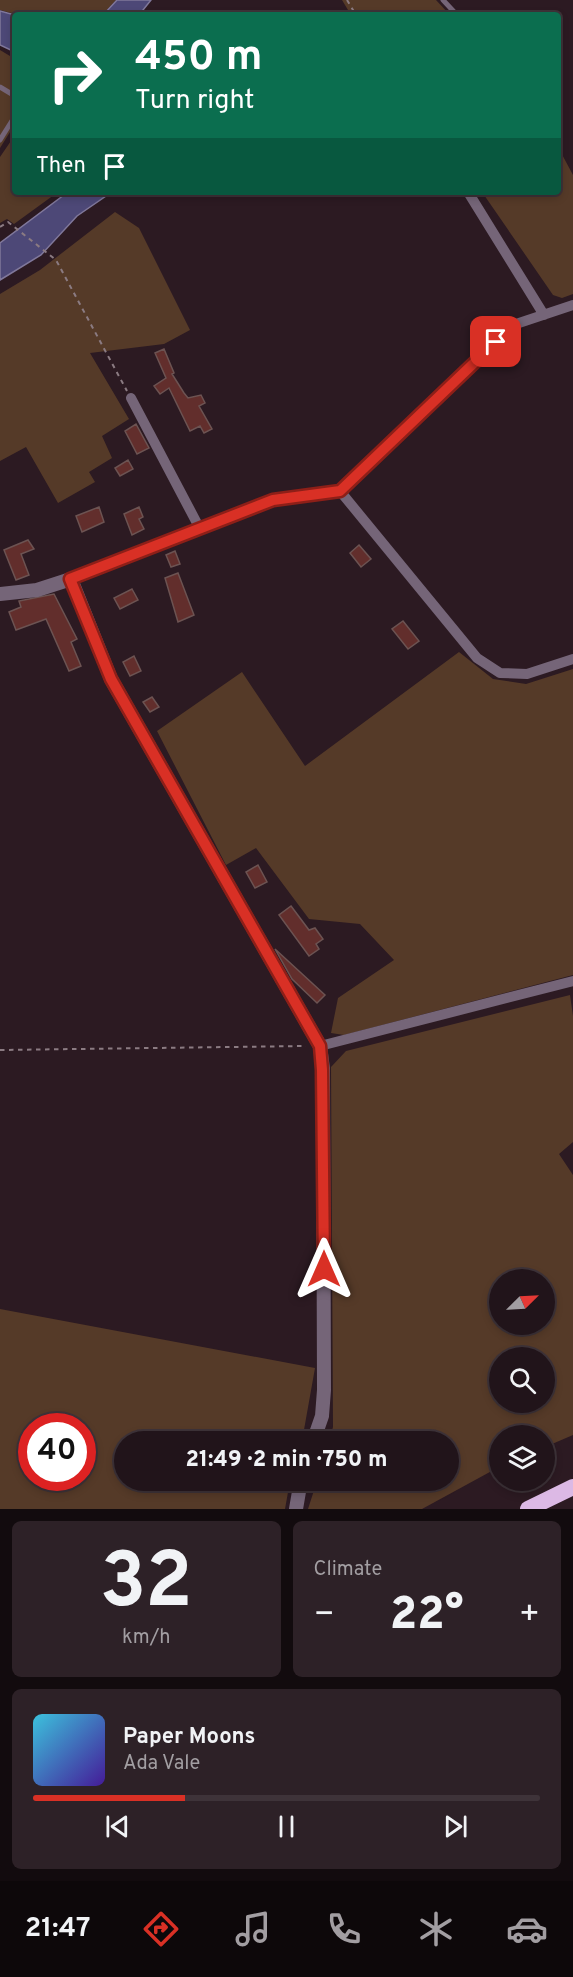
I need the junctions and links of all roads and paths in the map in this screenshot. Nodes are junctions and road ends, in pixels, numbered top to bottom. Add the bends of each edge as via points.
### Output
1 (443, 0) edge
2 (454, 12) edge
3 (12, 121) edge
4 (0, 140) edge
5 (470, 195) edge
6 (0, 227) edge
7 (573, 305) edge
8 (544, 315) junction
9 (131, 398) joint
10 (340, 491) junction
11 (199, 527) junction
12 (70, 579) junction
13 (0, 594) edge
14 (573, 659) edge
15 (573, 981) edge
16 (320, 1046) junction
17 (0, 1050) edge
18 (317, 1431) edge
19 (573, 1487) edge
20 (299, 1491) edge
21 (297, 1509) edge
22 (528, 1509) edge

1 - 2 lane
3 - 4 lane
5 - 8 street
6 - 9 path via 8,222 56,260
7 - 8 street
8 - 10 street via 513,325
9 - 11 street
10 - 11 street via 273,500
10 - 14 street via 477,658 501,673 527,674
11 - 12 street
12 - 13 street via 37,590
12 - 16 street via 111,679
15 - 16 street
16 - 17 path
16 - 18 street via 325,1347 322,1416
19 - 22 highway
20 - 21 street

